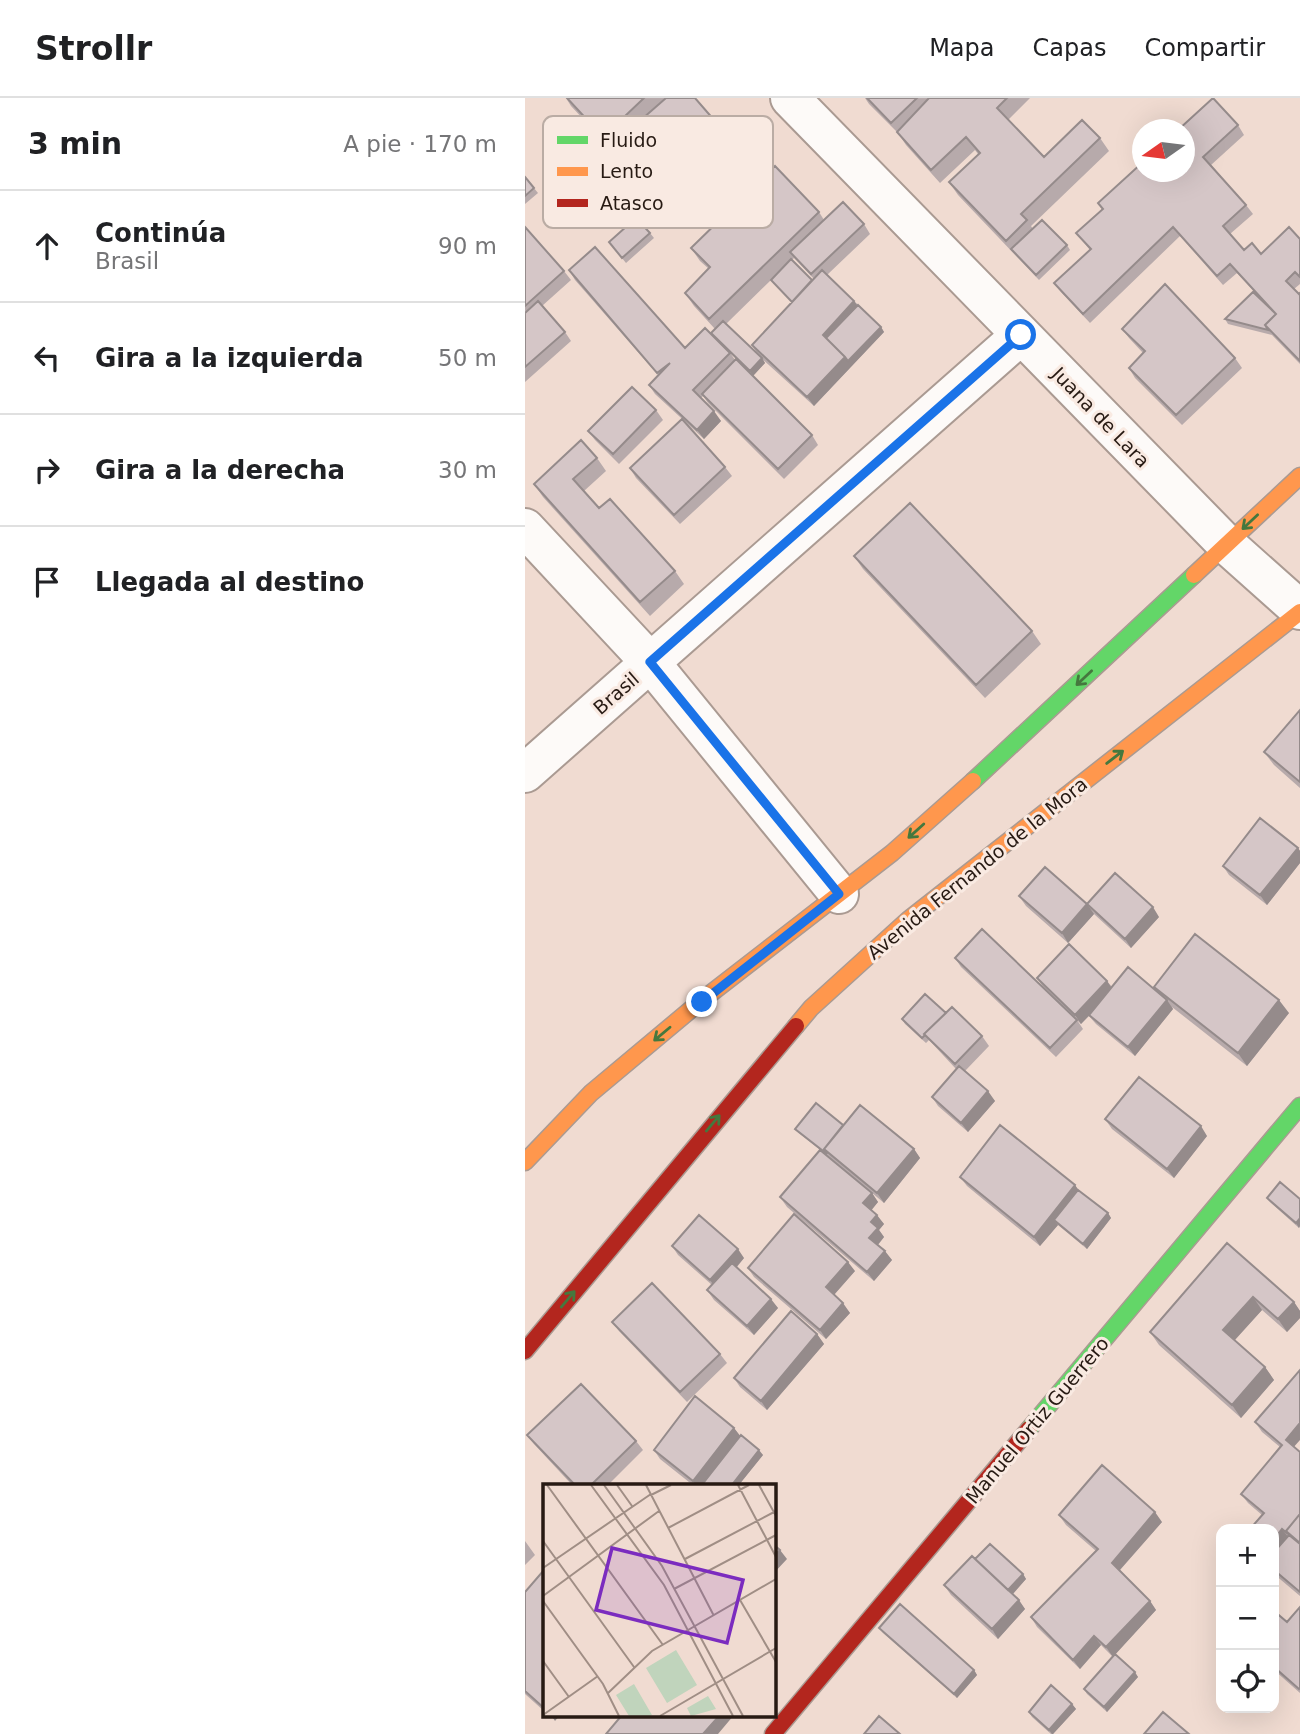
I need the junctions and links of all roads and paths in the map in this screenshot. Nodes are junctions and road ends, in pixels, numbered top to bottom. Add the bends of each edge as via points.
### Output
1 (790, 98) edge
2 (1021, 335) junction
3 (1300, 476) edge
4 (525, 528) edge
5 (1226, 544) junction
6 (1300, 611) edge
7 (650, 662) junction
8 (525, 773) edge
9 (839, 894) junction
10 (1300, 1106) edge
11 (525, 1163) edge
12 (525, 1351) edge
13 (773, 1734) edge

1 - 2 street, Juana de Lara
2 - 5 street, Juana de Lara
2 - 7 street, Brasil
3 -> 5 main road
4 - 7 street
5 - 6 street, Juana de Lara
5 -> 9 main road via 1032,728
12 -> 6 main road, Avenida Fernando de la Mora via 811,1008 908,920
7 - 8 street, Brasil
7 - 9 street
9 -> 11 main road via 591,1093
10 - 13 main road, Manuel Ortiz Guerrero

